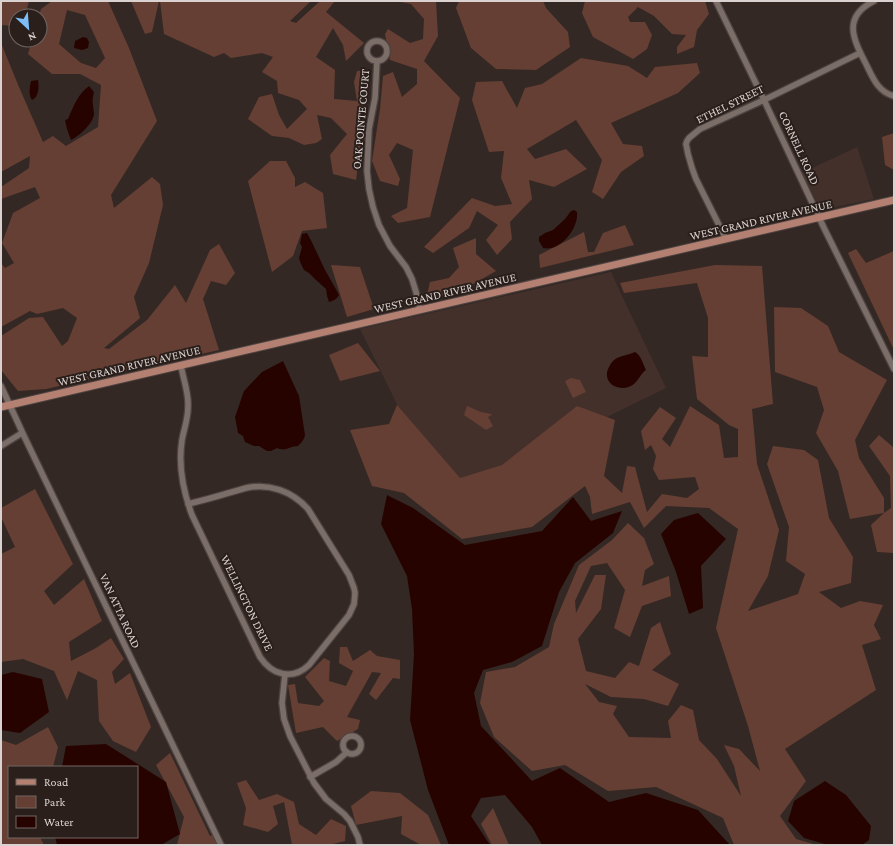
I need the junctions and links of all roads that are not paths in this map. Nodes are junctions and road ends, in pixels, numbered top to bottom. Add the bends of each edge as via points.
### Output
1 (716, 1) edge
2 (874, 1) edge
3 (860, 53) junction
4 (377, 61) dead end
5 (894, 96) edge
6 (764, 100) junction
7 (894, 200) edge
8 (819, 218) junction
9 (726, 239) junction
10 (420, 310) junction
11 (181, 365) junction
12 (894, 369) edge
13 (1, 386) edge
14 (10, 404) junction
15 (1, 406) edge
16 (22, 433) junction
17 (1, 446) edge
18 (188, 504) junction
19 (285, 674) junction
20 (347, 752) dead end
21 (310, 777) junction
22 (221, 845) edge
23 (360, 845) edge

1 - 6 street, CORNELL ROAD
2 - 3 street via 861,10 854,23 854,37
3 - 5 street via 879,88
3 - 6 street, ETHEL STREET
4 - 10 street, OAK POINTE COURT via 367,171 372,207 390,246 412,279
6 - 8 street, CORNELL ROAD
6 - 9 street, ETHEL STREET via 700,129 686,144 696,179
7 - 8 main road, WEST GRAND RIVER AVENUE
8 - 9 main road, WEST GRAND RIVER AVENUE
8 - 12 street, CORNELL ROAD
9 - 10 main road, WEST GRAND RIVER AVENUE
10 - 11 main road, WEST GRAND RIVER AVENUE
11 - 14 main road, WEST GRAND RIVER AVENUE
11 - 18 street, WELLINGTON DRIVE via 188,403 181,447 182,478
13 - 14 street, VAN ATTA ROAD
14 - 15 main road, WEST GRAND RIVER AVENUE
14 - 16 street, VAN ATTA ROAD
16 - 17 street
16 - 22 street, VAN ATTA ROAD
18 - 19 street, WELLINGTON DRIVE via 260,657 271,669
18 - 19 street via 247,488 263,486 278,489 295,497 308,509 350,575 355,593 349,615 305,669
19 - 21 street via 282,703 284,719
20 - 21 street via 336,762
21 - 23 street via 320,792 350,821

